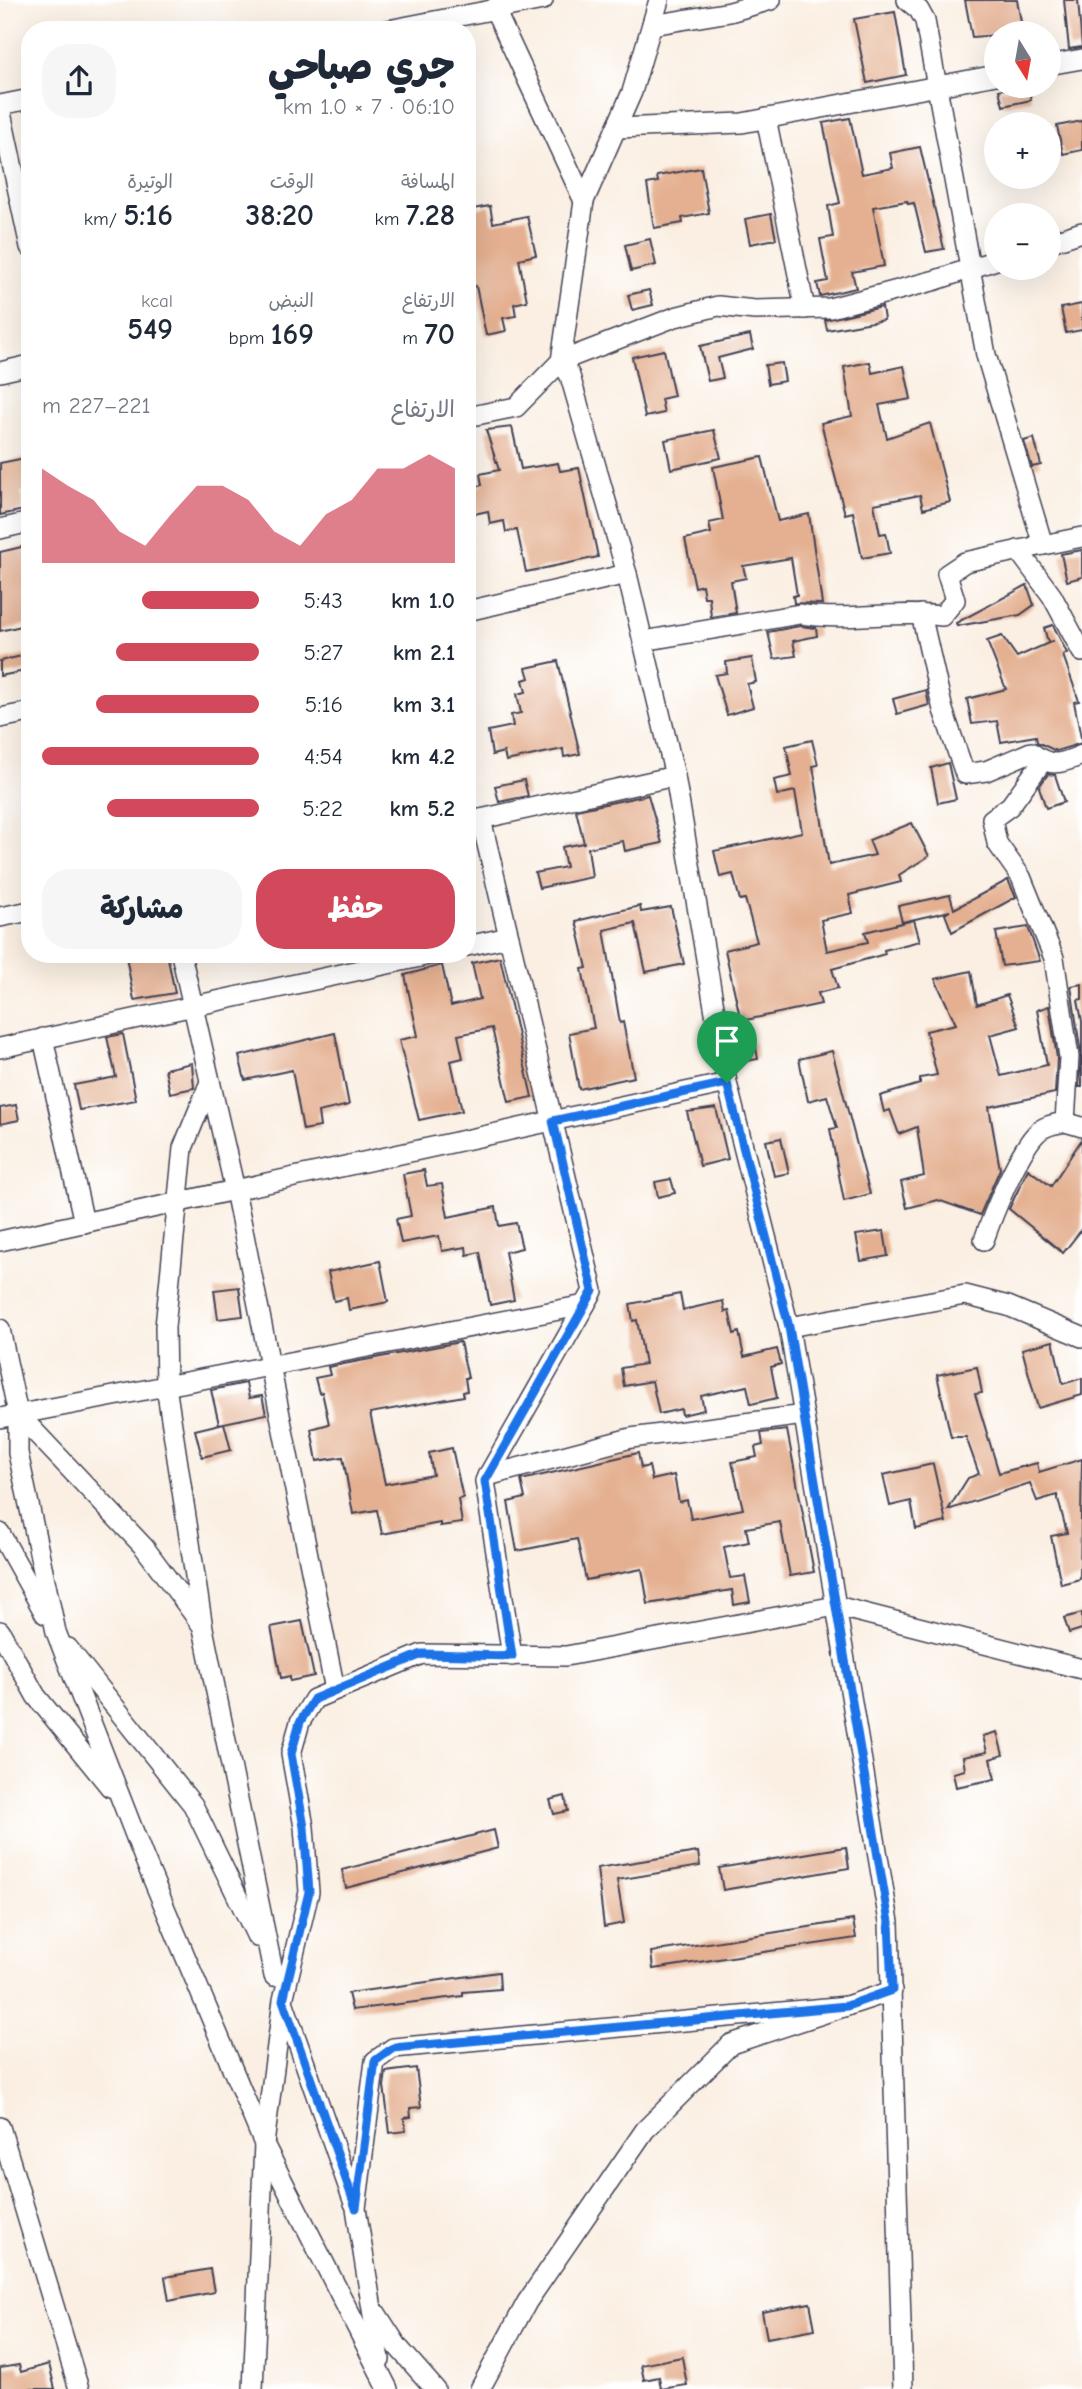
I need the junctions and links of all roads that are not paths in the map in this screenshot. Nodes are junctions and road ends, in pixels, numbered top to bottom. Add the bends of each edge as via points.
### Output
1 (543, 0) edge
2 (659, 0) edge
3 (771, 0) edge
4 (907, 0) edge
5 (495, 8) junction
6 (432, 21) edge
7 (652, 25) junction
8 (1082, 59) edge
9 (1061, 63) edge
10 (984, 77) edge
11 (936, 86) junction
12 (21, 101) edge
13 (0, 106) edge
14 (766, 118) junction
15 (617, 128) junction
16 (584, 201) junction
17 (21, 205) edge
18 (1082, 232) edge
19 (1061, 239) edge
20 (984, 264) edge
21 (969, 268) junction
22 (805, 309) junction
23 (561, 361) junction
24 (21, 367) edge
25 (0, 372) edge
26 (476, 415) edge
27 (21, 524) edge
28 (0, 528) edge
29 (1082, 537) edge
30 (1043, 545) junction
31 (1017, 550) junction
32 (627, 574) junction
33 (476, 609) edge
34 (921, 614) junction
35 (643, 641) junction
36 (1082, 652) edge
37 (21, 714) edge
38 (0, 718) edge
39 (1082, 755) edge
40 (1042, 762) junction
41 (675, 776) junction
42 (476, 820) edge
43 (476, 827) edge
44 (21, 913) edge
45 (0, 917) edge
46 (509, 937) junction
47 (476, 944) edge
48 (183, 963) edge
49 (391, 963) edge
50 (193, 1006) junction
51 (44, 1038) junction
52 (0, 1048) edge
53 (210, 1082) junction
54 (727, 1083) junction
55 (553, 1121) junction
56 (1073, 1125) edge
57 (235, 1190) junction
58 (179, 1202) junction
59 (84, 1223) junction
60 (984, 1240) dead end
61 (0, 1241) edge
62 (585, 1304) junction
63 (789, 1327) junction
64 (0, 1329) edge
65 (1082, 1337) edge
66 (270, 1366) junction
67 (166, 1386) junction
68 (804, 1415) junction
69 (9, 1416) edge
70 (487, 1476) junction
71 (0, 1532) edge
72 (836, 1606) junction
73 (203, 1628) junction
74 (0, 1631) edge
75 (55, 1632) junction
76 (512, 1656) junction
77 (1082, 1668) edge
78 (335, 1690) junction
79 (122, 1801) junction
80 (274, 1976) junction
81 (892, 1990) junction
82 (283, 2000) junction
83 (847, 2006) junction
84 (0, 2127) edge
85 (264, 2144) junction
86 (4, 2156) edge
87 (356, 2208) junction
88 (372, 2306) junction
89 (384, 2385) edge
90 (79, 2389) edge
91 (253, 2389) edge
92 (435, 2389) edge
93 (480, 2389) edge
94 (903, 2389) edge

1 - 5 street
2 - 7 street
3 - 7 street via 717,15
4 - 11 street via 925,21
5 - 6 street
5 - 16 street
7 - 15 street
8 - 9 street
10 - 11 street
11 - 14 street
11 - 21 street
12 - 13 street
13 - 17 street
14 - 15 street via 717,125
14 - 22 street
15 - 16 street
16 - 23 street
18 - 19 street
20 - 21 street
21 - 22 street via 830,308
21 - 30 street via 992,380
22 - 23 street via 718,306 675,317
23 - 26 street via 516,407
23 - 32 street via 570,376
24 - 25 street
27 - 28 street
29 - 30 street
30 - 31 street
31 - 34 street via 965,562 947,574 955,600 942,616
31 - 36 street via 1052,596
32 - 33 street
32 - 35 street
34 - 35 street via 800,614
34 - 40 street via 943,710 965,774 986,771 1031,752
35 - 41 street
37 - 38 street
39 - 40 street via 1058,765
40 - 56 street via 1010,806 992,819 997,843 1021,877 1054,958 1069,1057
41 - 42 street
41 - 54 street
43 - 46 street
44 - 45 street
46 - 47 street
46 - 55 street
48 - 50 street
49 - 50 street
50 - 51 street
50 - 53 street
51 - 52 street
51 - 59 street
53 - 57 street
53 - 58 street via 183,1148
54 - 55 street
54 - 63 street
55 - 57 street
55 - 62 street via 593,1291
56 - 60 street via 1051,1124 1035,1134
57 - 58 street
57 - 66 street
58 - 59 street
58 - 67 street via 165,1327
59 - 61 street
62 - 66 street
62 - 70 street
63 - 65 street via 965,1295 1008,1306
63 - 68 street
64 - 69 street
66 - 67 street
66 - 78 street
67 - 69 street
67 - 73 street
68 - 70 street via 631,1438
68 - 72 street
69 - 73 street via 144,1546
69 - 75 street
70 - 76 street
71 - 75 street
72 - 76 street via 566,1656
72 - 77 street
72 - 81 street via 889,1922
73 - 80 street
74 - 79 street via 36,1696
75 - 79 street
75 - 80 street via 193,1805
76 - 78 street via 422,1654
78 - 82 street via 314,1699 300,1722 291,1754 309,1892
79 - 85 street
80 - 82 street
81 - 83 street
81 - 94 street
82 - 85 street
82 - 87 street
83 - 87 street via 393,2048 375,2061
83 - 93 street via 731,2044 645,2130 527,2302
84 - 86 street
85 - 89 street
85 - 91 street
86 - 90 street
87 - 88 street
88 - 89 street
88 - 92 street via 398,2347

